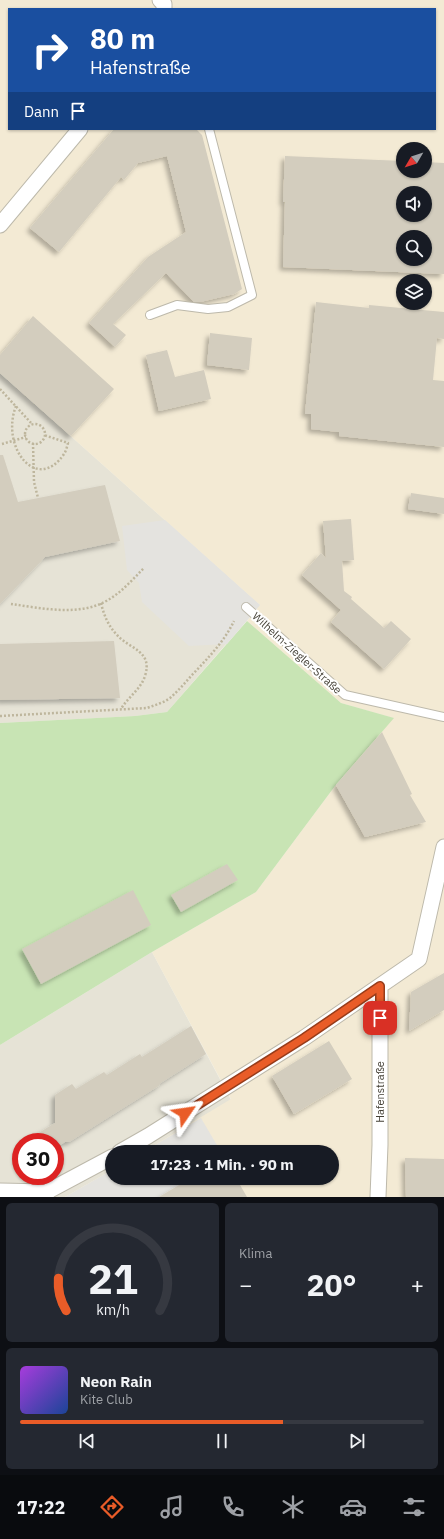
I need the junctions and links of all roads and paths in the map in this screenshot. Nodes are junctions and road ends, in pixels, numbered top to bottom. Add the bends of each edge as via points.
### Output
1 (79, 130) edge
2 (208, 130) edge
3 (0, 225) edge
4 (150, 315) dead end
5 (0, 389) edge
6 (16, 406) junction
7 (9, 412) dead end
8 (32, 424) junction
9 (44, 435) junction
10 (1, 437) dead end
11 (26, 437) junction
12 (33, 443) junction
13 (25, 467) dead end
14 (33, 469) junction
15 (38, 498) dead end
16 (144, 568) dead end
17 (101, 603) junction
18 (11, 604) dead end
19 (246, 607) dead end
20 (234, 620) dead end
21 (121, 709) junction
22 (0, 716) edge
23 (444, 717) edge
24 (444, 847) edge
25 (380, 986) junction
26 (132, 1145) edge
27 (105, 1160) edge
28 (0, 1191) edge
29 (45, 1195) edge
30 (378, 1197) edge

1 - 3 street
2 - 4 lane via 252,296 228,307 177,306
5 - 6 path
6 - 7 path
6 - 8 path
8 - 9 path via 42,427
8 - 11 path via 27,427
9 - 12 path via 41,441
9 - 14 path via 68,443 64,454 57,462
10 - 11 path via 3,445
11 - 12 path
12 - 14 path
13 - 14 path
14 - 15 path
16 - 17 path via 125,588
17 - 18 path via 88,608 68,610
17 - 21 path via 109,626 119,638 139,650 145,659 145,676 140,687
19 - 23 lane, Wilhelm-Ziegler-Straße via 345,695
20 - 21 path via 215,650 170,698 147,708
21 - 22 path
24 - 25 street via 419,959
25 - 26 street via 304,1038
25 - 30 street, Hafenstraße
27 - 29 street
28 - 29 street

